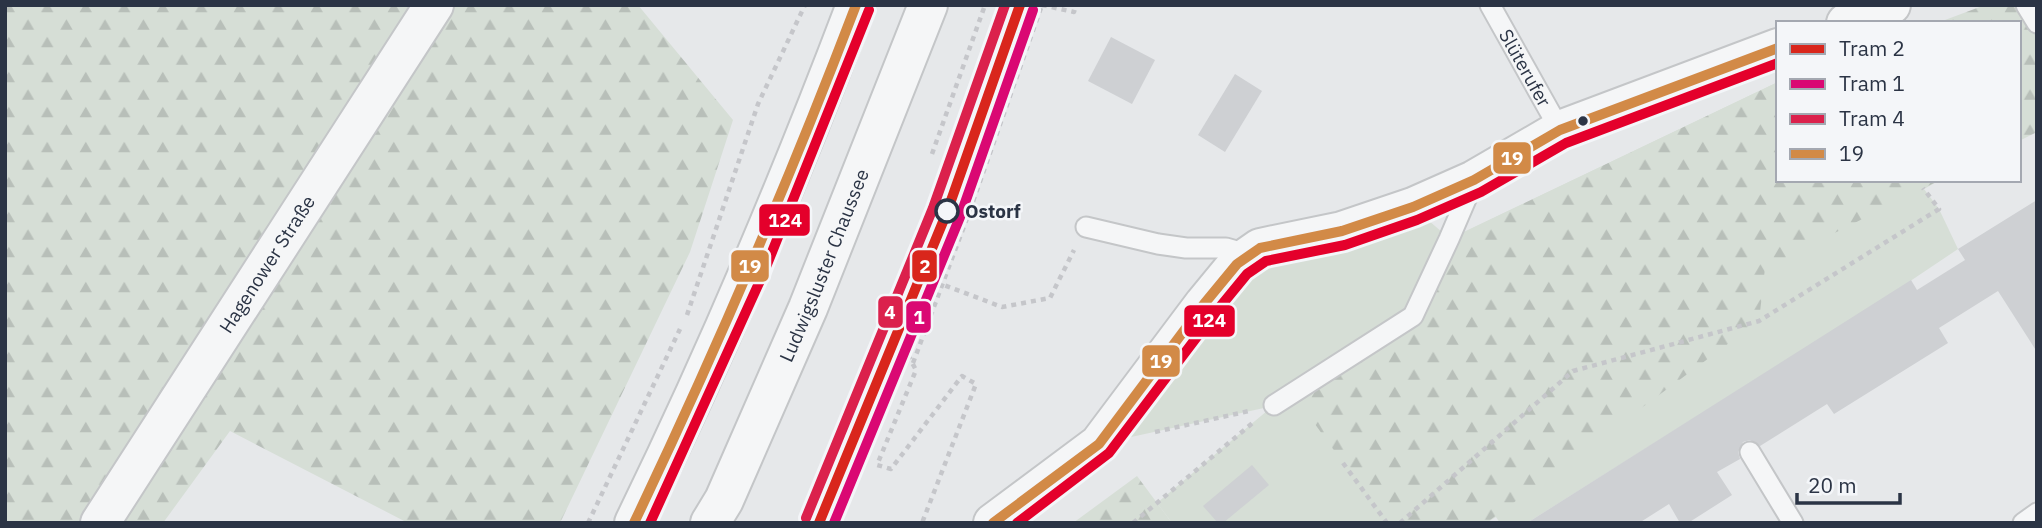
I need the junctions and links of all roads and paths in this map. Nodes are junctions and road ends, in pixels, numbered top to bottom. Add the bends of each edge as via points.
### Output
1 (434, 5) edge
2 (805, 5) edge
3 (856, 5) edge
4 (929, 5) edge
5 (985, 5) edge
6 (1042, 5) edge
7 (1076, 5) edge
8 (1490, 5) edge
9 (2026, 5) edge
10 (2037, 23) edge
11 (1776, 49) edge
12 (1560, 130) junction
13 (932, 155) dead end
14 (1474, 180) junction
15 (1923, 188) dead end
16 (962, 210) dead end
17 (969, 213) junction
18 (1086, 227) dead end
19 (1244, 259) junction
20 (1063, 272) dead end
21 (936, 282) dead end
22 (942, 285) junction
23 (908, 355) dead end
24 (913, 364) junction
25 (1275, 405) junction
26 (1153, 432) dead end
27 (1749, 452) dead end
28 (1343, 463) dead end
29 (2037, 513) edge
30 (100, 523) edge
31 (588, 523) edge
32 (634, 523) edge
33 (710, 523) edge
34 (922, 523) edge
35 (993, 523) edge
36 (1133, 523) edge
37 (1387, 523) edge
38 (1400, 523) edge
39 (1793, 523) edge
40 (2023, 523) edge

1 - 30 street, Hagenower Straße
2 - 31 path via 758,104 688,314
3 - 32 street via 729,323
4 - 33 street, Ludwigsluster Chaussee via 808,308
5 - 13 path
6 - 7 path via 1073,12
6 - 17 path
8 - 12 lane, Slüterufer
9 - 10 lane
11 - 12 street
12 - 14 street
14 - 19 street via 1413,207 1342,231 1259,248
14 - 25 lane via 1413,316
15 - 38 path via 1938,209 1759,321 1573,371
16 - 17 path
17 - 22 path
18 - 19 lane via 1158,244 1226,248
19 - 35 street via 1203,304 1099,444
20 - 22 path via 1050,298 1002,307
21 - 22 path
22 - 24 path
23 - 24 path
24 - 34 path via 916,370 877,465 891,469 962,376 976,383
25 - 26 path
25 - 36 path
27 - 39 lane
28 - 37 path
29 - 40 lane

